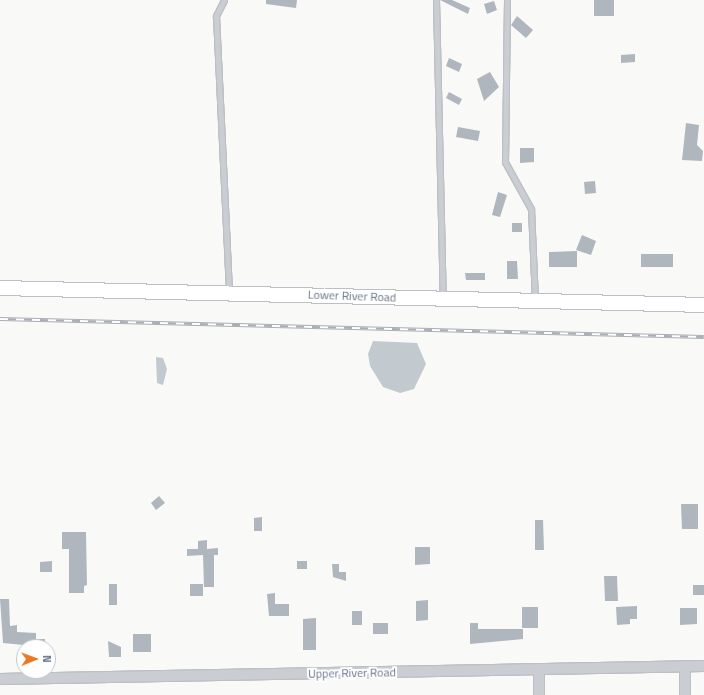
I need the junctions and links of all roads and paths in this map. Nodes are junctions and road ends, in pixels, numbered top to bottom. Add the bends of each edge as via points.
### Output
1 (224, 0) edge
2 (436, 0) edge
3 (506, 0) edge
4 (0, 288) edge
5 (229, 292) junction
6 (443, 299) junction
7 (536, 302) junction
8 (704, 305) edge
9 (685, 666) junction
10 (704, 666) edge
11 (539, 669) junction
12 (0, 679) edge
13 (539, 695) edge
14 (685, 695) edge

1 - 5 lane via 216,16
2 - 6 lane
3 - 7 lane via 505,162 531,209
4 - 5 street, Lower River Road
5 - 6 street, Lower River Road
6 - 7 street, Lower River Road
7 - 8 street, Lower River Road
9 - 10 street, Upper River Road
9 - 11 street, Upper River Road
9 - 14 street
11 - 12 street, Upper River Road
11 - 13 street

